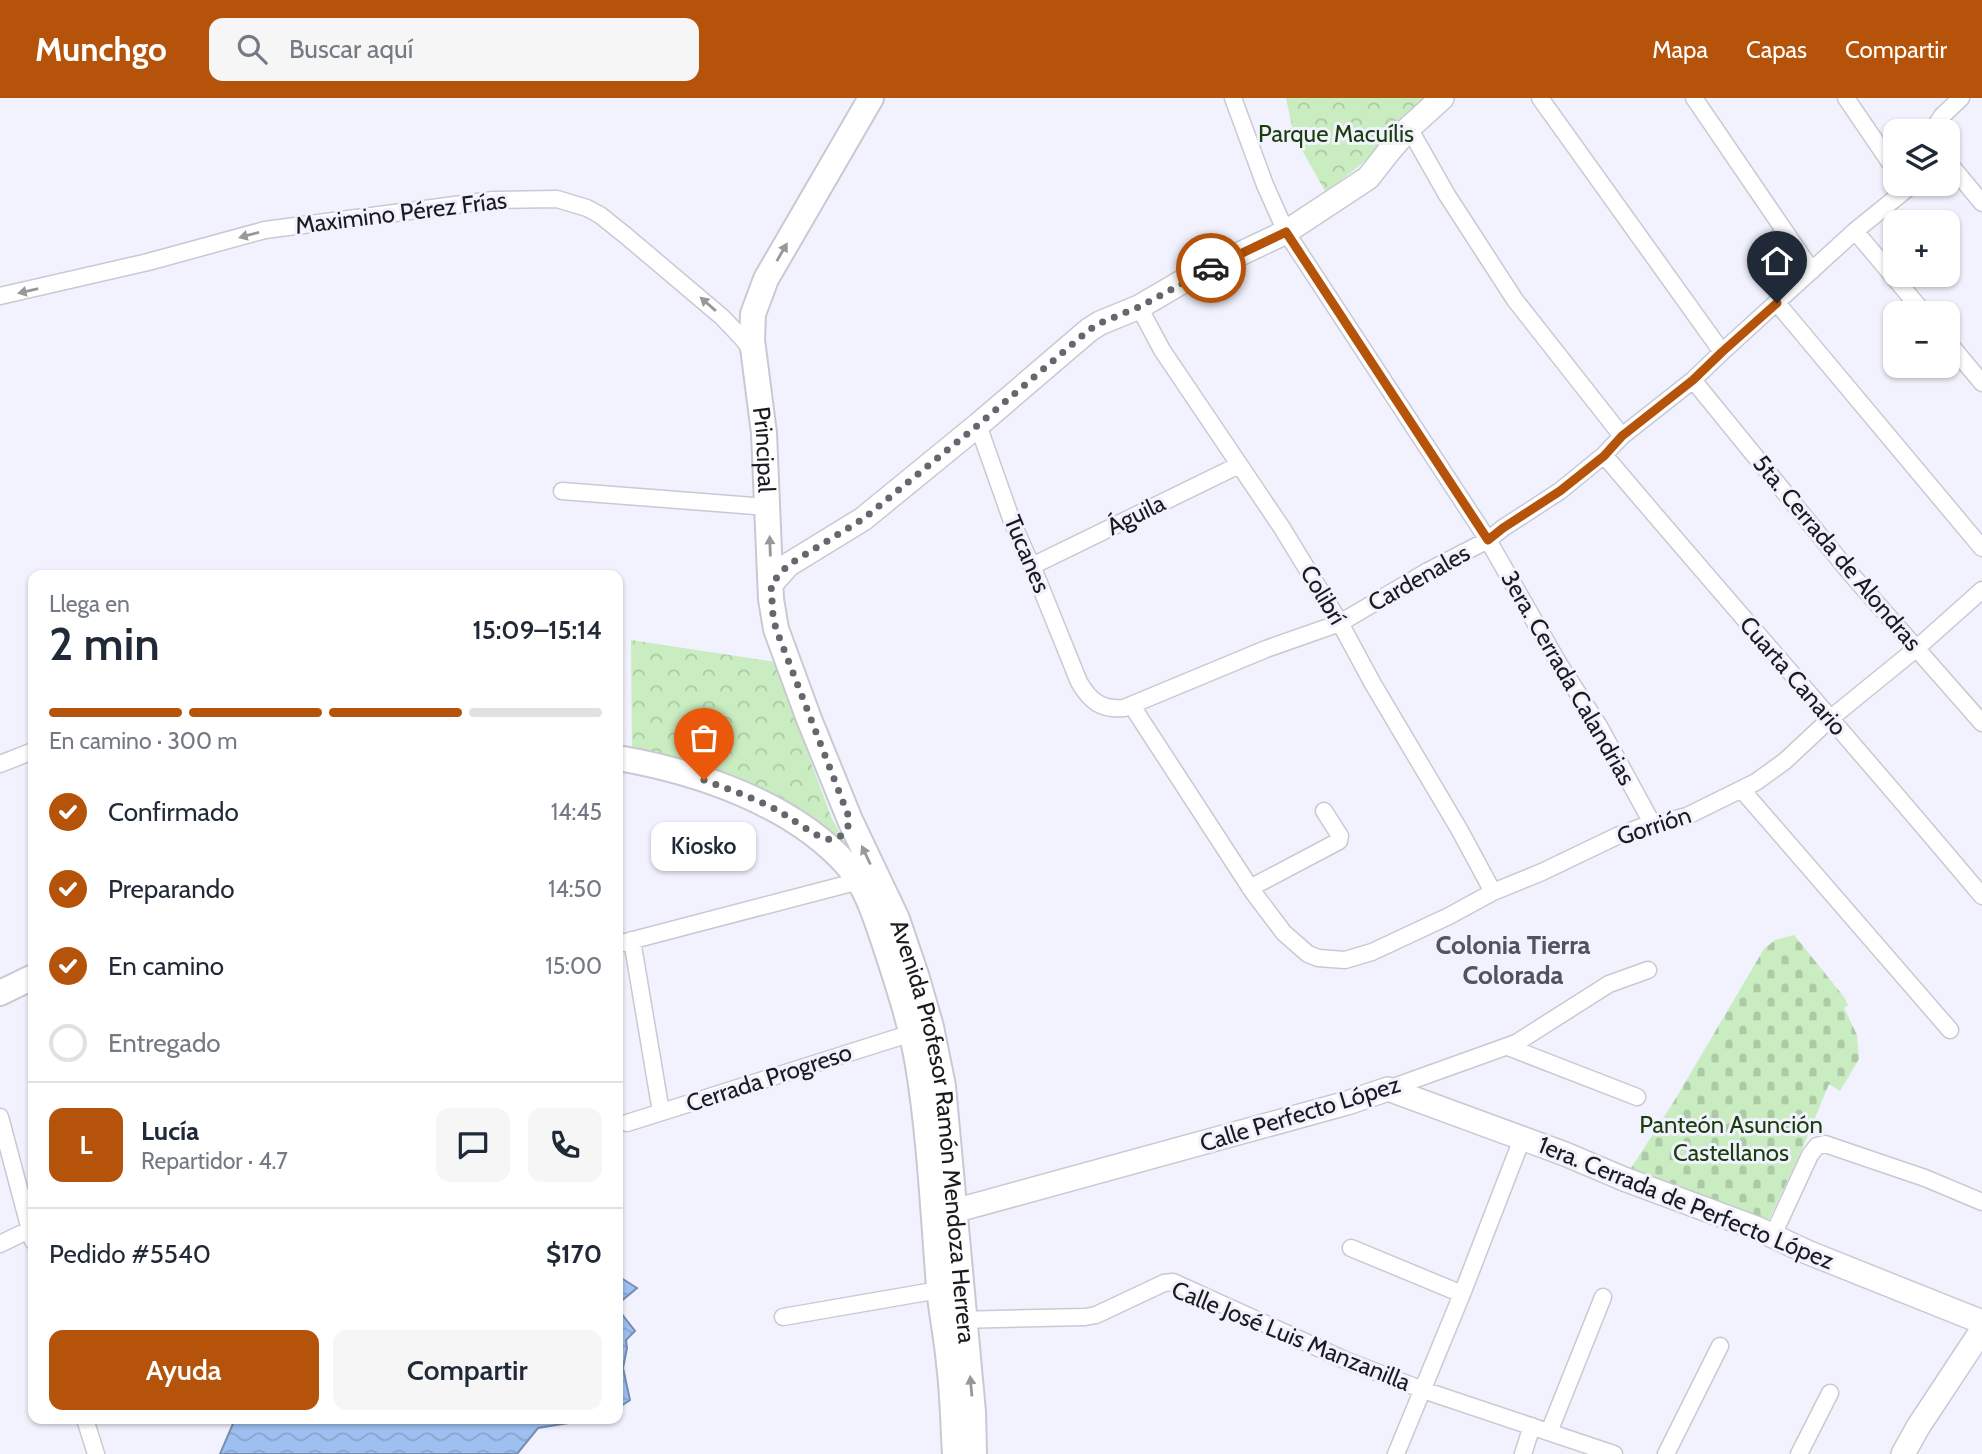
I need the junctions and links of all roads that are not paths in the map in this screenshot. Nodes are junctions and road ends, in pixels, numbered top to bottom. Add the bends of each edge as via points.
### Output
1 (871, 98) edge
2 (1233, 98) edge
3 (1442, 98) edge
4 (1540, 98) edge
5 (1694, 98) edge
6 (1846, 98) edge
7 (1961, 98) edge
8 (1940, 119) edge
9 (1409, 128) junction
10 (1883, 152) edge
11 (1960, 176) edge
12 (1895, 196) edge
13 (1982, 203) edge
14 (1854, 231) junction
15 (1286, 232) junction
16 (1812, 271) junction
17 (0, 296) edge
18 (1914, 301) edge
19 (1777, 303) junction
20 (1139, 307) junction
21 (1722, 352) junction
22 (754, 354) junction
23 (1960, 356) edge
24 (1693, 380) junction
25 (1982, 383) edge
26 (978, 425) junction
27 (1622, 436) junction
28 (1604, 456) junction
29 (1239, 465) junction
30 (562, 491) dead end
31 (768, 507) junction
32 (1488, 540) junction
33 (1982, 548) edge
34 (1032, 566) junction
35 (771, 584) junction
36 (1982, 590) edge
37 (1340, 623) junction
38 (1917, 648) junction
39 (1079, 682) joint
40 (1132, 706) junction
41 (1831, 718) junction
42 (1982, 723) edge
43 (28, 753) edge
44 (623, 759) edge
45 (0, 764) edge
46 (1742, 790) junction
47 (1324, 811) dead end
48 (850, 820) junction
49 (1652, 823) junction
50 (818, 837) junction
51 (859, 881) junction
52 (1250, 888) junction
53 (1493, 892) junction
54 (1982, 897) edge
55 (625, 942) edge
56 (1648, 970) dead end
57 (28, 979) edge
58 (0, 993) edge
59 (1950, 1030) dead end
60 (912, 1033) junction
61 (1508, 1047) junction
62 (1388, 1089) junction
63 (1637, 1097) dead end
64 (661, 1112) junction
65 (0, 1117) edge
66 (626, 1123) dead end
67 (1522, 1139) junction
68 (1982, 1202) edge
69 (944, 1212) junction
70 (28, 1218) edge
71 (28, 1234) edge
72 (1773, 1235) junction
73 (0, 1244) edge
74 (1351, 1248) dead end
75 (940, 1290) junction
76 (1462, 1294) junction
77 (1603, 1297) dead end
78 (783, 1317) dead end
79 (954, 1321) junction
80 (1982, 1322) edge
81 (1982, 1330) edge
82 (1720, 1346) dead end
83 (1423, 1390) junction
84 (1830, 1393) dead end
85 (87, 1424) edge
86 (1532, 1426) junction
87 (1549, 1432) junction
88 (96, 1454) edge
89 (956, 1454) edge
90 (974, 1454) edge
91 (1396, 1454) edge
92 (1523, 1454) edge
93 (1614, 1454) edge
94 (1666, 1454) edge
95 (1799, 1454) edge
96 (1903, 1454) edge

22 -> 1 main road, Principal via 753,314 761,292
2 - 15 street, 3era. Cerrada Calandrias
3 - 9 street
4 - 21 street
5 - 16 street
6 - 10 street
7 - 8 street
9 - 15 street via 1368,178
9 - 27 street via 1515,300
11 - 13 street
12 - 14 street, Cardenales
14 - 16 street, Cardenales
14 - 18 street
15 - 20 street
15 - 32 street, 3era. Cerrada Calandrias
16 - 19 street, Cardenales
22 -> 17 street, Maximino Pérez Frías via 722,317 600,215 557,199 493,200 278,228
19 - 21 street, Cardenales
19 - 33 street
20 - 26 street via 1089,330
20 - 29 street, Colibrí via 1162,351
21 - 24 street, Cardenales
22 - 31 main road, Principal
23 - 25 street
24 - 27 street, Cardenales
24 - 38 street, 5ta. Cerrada de Alondras
26 - 34 street, Tucanes
26 - 35 street via 863,519 788,565
27 - 28 street, Cardenales
28 - 32 street, Cardenales
28 - 41 street, Cuarta Canario
29 - 34 street, Águila
29 - 37 street, Colibrí
30 - 31 street
35 -> 31 main road, Principal
32 - 37 street, Cardenales
32 - 49 street, 3era. Cerrada Calandrias
34 - 39 street, Tucanes
35 - 48 main road, Principal via 776,629
36 - 38 street, Gorrión
37 - 40 street, Cardenales
37 - 53 street, Colibrí
38 - 41 street, Gorrión
38 - 42 street, 5ta. Cerrada de Alondras
39 - 40 street, Cardenales via 1088,697 1103,707
40 - 52 street, Gorrión
41 - 46 street, Gorrión via 1771,773
41 - 54 street, Cuarta Canario
43 - 45 street
44 - 50 main road, Avenida Profesor Ramón Mendoza Herrera via 745,795
46 - 49 street, Gorrión via 1687,816
46 - 59 street
47 - 52 street via 1339,841
48 - 50 main road via 837,838
69 -> 48 main road, Avenida Profesor Ramón Mendoza Herrera via 943,1086 931,1027 897,919
49 - 53 street, Gorrión
50 - 51 main road, Avenida Profesor Ramón Mendoza Herrera
51 - 55 street
51 - 60 main road, Avenida Profesor Ramón Mendoza Herrera
52 - 53 street, Gorrión via 1284,933 1308,954 1345,960 1372,952
55 - 64 street
56 - 61 street, Calle Perfecto López via 1609,984
57 - 58 main road
60 - 64 street, Cerrada Progreso
60 - 69 main road, Avenida Profesor Ramón Mendoza Herrera
61 - 62 street, Calle Perfecto López
61 - 63 street
62 - 67 street, 1era. Cerrada de Perfecto López
62 - 69 street, Calle Perfecto López
64 - 66 street, Cerrada Progreso
65 - 70 street
67 - 72 street, 1era. Cerrada de Perfecto López
67 - 76 street
68 - 72 street via 1825,1144 1810,1155
69 - 75 main road, Avenida Profesor Ramón Mendoza Herrera
69 - 79 main road, Avenida Profesor Ramón Mendoza Herrera
71 - 73 street
72 - 80 street, 1era. Cerrada de Perfecto López
74 - 76 street
75 - 78 street
75 - 79 main road, Avenida Profesor Ramón Mendoza Herrera
76 - 83 street
77 - 87 street
79 - 83 street, Calle José Luis Manzanilla via 1085,1317 1173,1282
79 - 89 main road, Avenida Profesor Ramón Mendoza Herrera via 950,1365
90 -> 79 main road, Avenida Profesor Ramón Mendoza Herrera via 973,1412
81 - 96 street
82 - 94 street
83 - 86 street, Calle José Luis Manzanilla
83 - 91 street
84 - 95 street
85 - 88 street
86 - 87 street, Calle José Luis Manzanilla
86 - 92 street
87 - 93 street, Calle José Luis Manzanilla

